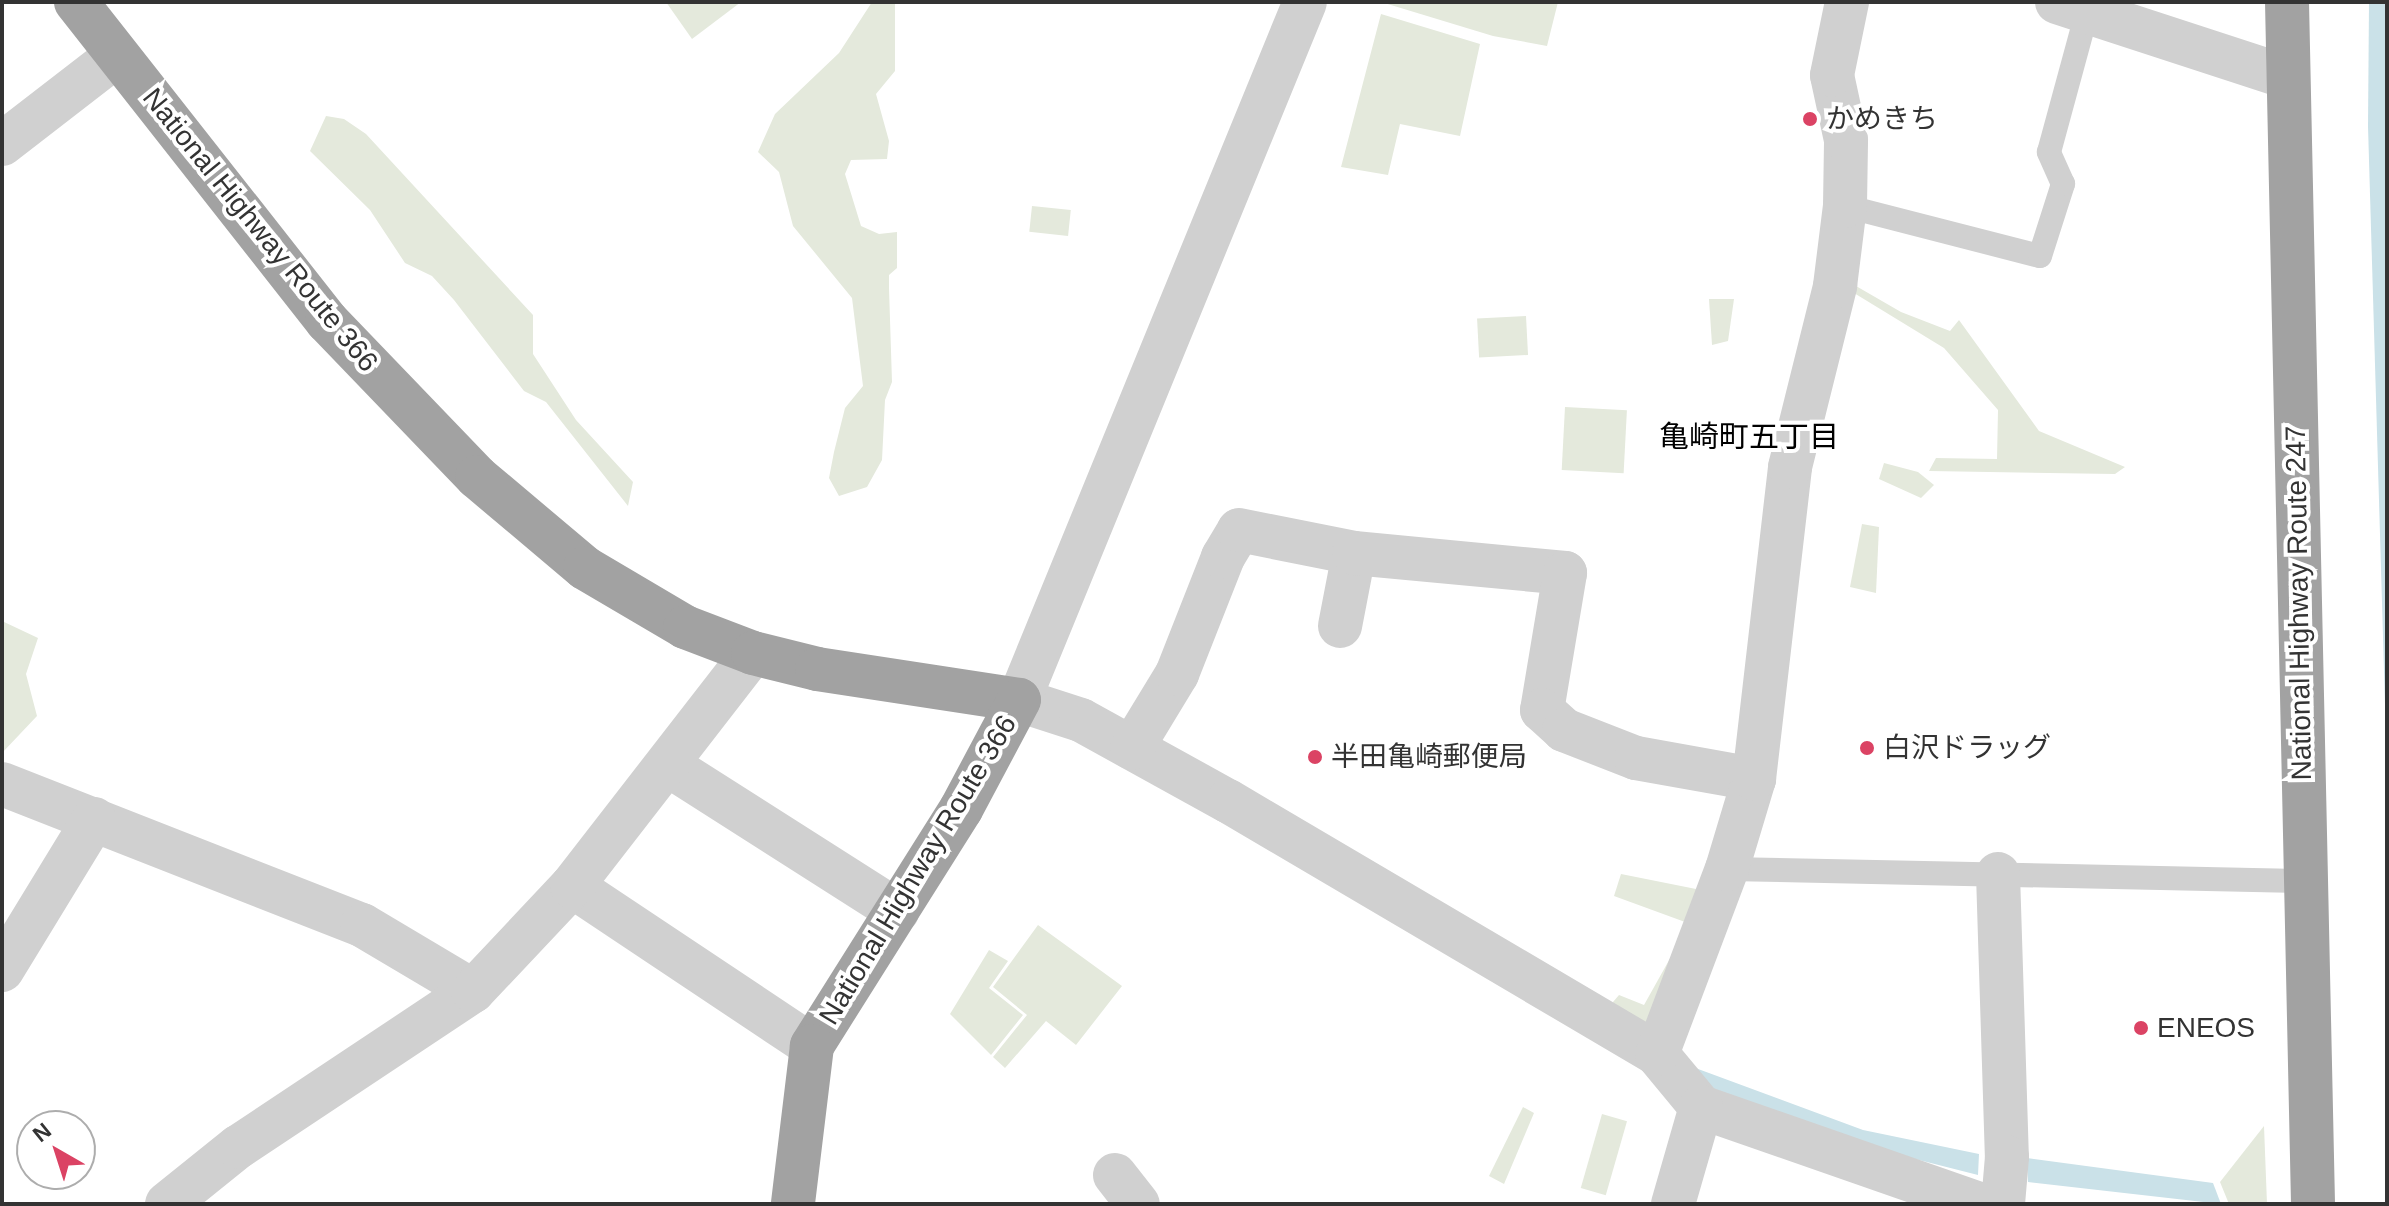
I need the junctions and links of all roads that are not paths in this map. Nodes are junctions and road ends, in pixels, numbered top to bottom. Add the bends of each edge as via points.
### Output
1 (76, 2) edge
2 (1305, 2) edge
3 (1847, 2) edge
4 (2287, 2) edge
5 (2072, 7) edge
6 (117, 55) junction
7 (2287, 77) junction
8 (2, 144) edge
9 (1845, 206) junction
10 (1354, 553) junction
11 (1340, 626) dead end
12 (753, 653) junction
13 (1019, 700) junction
14 (1132, 748) junction
15 (668, 765) junction
16 (1754, 779) junction
17 (2, 784) edge
18 (94, 819) junction
19 (1727, 869) junction
20 (1998, 874) junction
21 (2306, 881) junction
22 (572, 886) junction
23 (897, 911) junction
24 (2, 970) edge
25 (473, 991) junction
26 (812, 1046) junction
27 (1657, 1054) junction
28 (1701, 1107) junction
29 (1998, 1191) edge
30 (167, 1204) edge
31 (793, 1204) edge
32 (1673, 1204) edge
33 (2313, 1204) edge

1 - 6 highway, National Highway Route 366
2 - 13 street
3 - 9 street via 1832,75 1846,140
4 - 7 highway, National Highway Route 247
5 - 7 street
5 - 9 lane via 2049,152 2063,184 2040,256
6 - 8 street
6 - 12 highway, National Highway Route 366 via 327,321 477,477 574,559 638,602
7 - 21 highway, National Highway Route 247
9 - 16 street via 1835,286 1790,467
10 - 11 street
10 - 14 street via 1239,530 1223,557 1177,674
10 - 16 street via 1565,573 1542,710 1564,730 1636,758
12 - 13 highway, National Highway Route 366 via 817,669
12 - 15 street
13 - 14 street via 1062,712
13 - 23 highway, National Highway Route 366 via 961,809
14 - 27 street
15 - 22 street
15 - 23 street
16 - 19 street
17 - 18 street
18 - 24 street
18 - 25 street via 362,925
19 - 20 lane
19 - 27 street
20 - 21 lane
20 - 29 street
21 - 33 highway, National Highway Route 247
22 - 25 street
22 - 26 street
23 - 26 highway, National Highway Route 366
25 - 30 street via 238,1147
26 - 31 highway, National Highway Route 366
27 - 28 street
28 - 29 street
28 - 32 street

